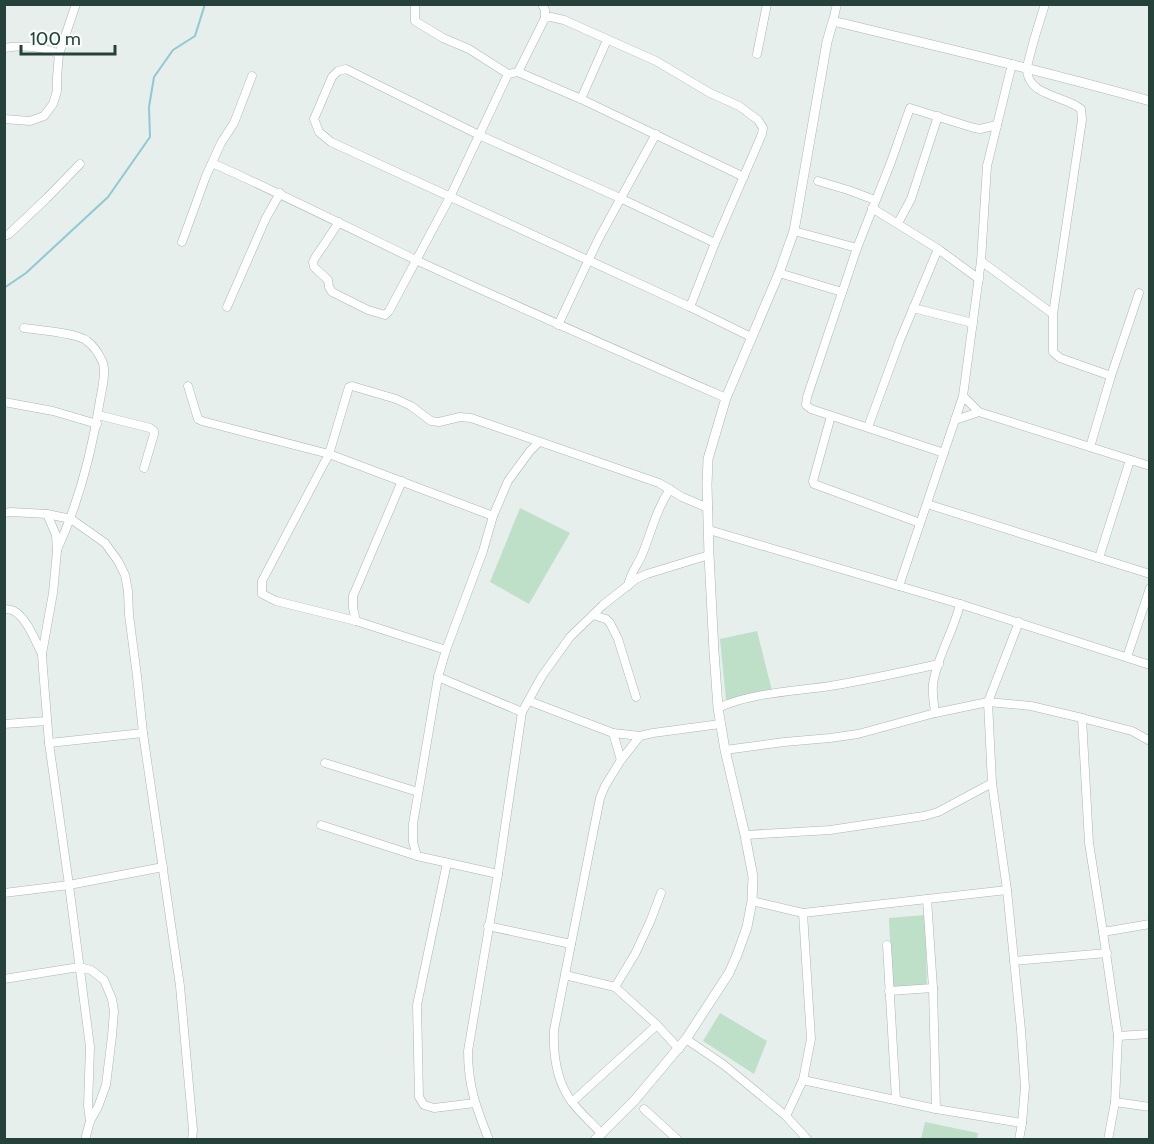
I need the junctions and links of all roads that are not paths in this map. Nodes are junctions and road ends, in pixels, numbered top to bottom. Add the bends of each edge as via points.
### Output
1 (76, 4) edge
2 (415, 4) edge
3 (542, 4) edge
4 (767, 4) edge
5 (837, 4) edge
6 (1045, 4) edge
7 (545, 18) junction
8 (833, 21) junction
9 (607, 40) junction
10 (4, 48) edge
11 (59, 54) junction
12 (757, 54) dead end
13 (1012, 64) junction
14 (1026, 68) junction
15 (518, 72) junction
16 (507, 74) junction
17 (252, 76) dead end
18 (581, 99) junction
19 (1149, 101) edge
20 (938, 116) junction
21 (4, 119) edge
22 (997, 125) junction
23 (656, 134) junction
24 (479, 135) junction
25 (212, 163) junction
26 (80, 164) dead end
27 (744, 177) junction
28 (818, 181) dead end
29 (280, 193) junction
30 (450, 197) junction
31 (620, 198) junction
32 (874, 204) junction
33 (339, 222) junction
34 (898, 223) junction
35 (794, 231) junction
36 (4, 236) edge
37 (182, 242) dead end
38 (715, 243) junction
39 (857, 248) junction
40 (938, 249) junction
41 (417, 260) junction
42 (589, 260) junction
43 (981, 261) junction
44 (779, 273) junction
45 (979, 279) junction
46 (842, 292) junction
47 (1139, 293) dead end
48 (690, 307) junction
49 (227, 308) dead end
50 (913, 308) junction
51 (1053, 314) junction
52 (973, 323) junction
53 (558, 325) junction
54 (24, 328) dead end
55 (751, 337) junction
56 (1111, 376) junction
57 (188, 386) dead end
58 (963, 396) junction
59 (726, 398) junction
60 (4, 402) edge
61 (979, 412) junction
62 (98, 415) junction
63 (831, 416) junction
64 (955, 420) junction
65 (97, 424) junction
66 (868, 427) junction
67 (525, 437) junction
68 (539, 442) junction
69 (1090, 447) junction
70 (530, 451) junction
71 (944, 453) junction
72 (329, 454) junction
73 (1130, 460) junction
74 (1149, 466) edge
75 (144, 468) dead end
76 (402, 481) junction
77 (670, 489) junction
78 (927, 504) junction
79 (708, 508) junction
80 (4, 513) edge
81 (46, 514) junction
82 (493, 516) junction
83 (71, 519) junction
84 (920, 523) junction
85 (709, 530) junction
86 (57, 550) junction
87 (709, 555) junction
88 (1099, 558) junction
89 (1149, 574) edge
90 (627, 586) junction
91 (899, 586) junction
92 (1149, 588) edge
93 (960, 604) junction
94 (4, 609) edge
95 (593, 615) junction
96 (356, 621) junction
97 (1019, 622) junction
98 (446, 650) junction
99 (42, 654) junction
100 (1127, 657) junction
101 (939, 664) junction
102 (1149, 665) edge
103 (438, 677) junction
104 (636, 697) dead end
105 (529, 700) junction
106 (988, 702) junction
107 (718, 708) junction
108 (522, 712) junction
109 (935, 713) junction
110 (1082, 718) junction
111 (47, 721) junction
112 (4, 724) edge
113 (720, 724) junction
114 (143, 733) junction
115 (614, 733) junction
116 (640, 736) junction
117 (1149, 741) edge
118 (49, 743) junction
119 (725, 750) junction
120 (621, 760) junction
121 (325, 763) dead end
122 (992, 783) junction
123 (418, 792) junction
124 (321, 825) dead end
125 (745, 835) junction
126 (417, 856) junction
127 (447, 863) junction
128 (163, 867) junction
129 (498, 874) junction
130 (69, 885) junction
131 (1007, 890) junction
132 (4, 893) edge
133 (661, 893) dead end
134 (927, 899) junction
135 (752, 901) junction
136 (803, 913) junction
137 (1149, 924) edge
138 (488, 926) junction
139 (1103, 932) junction
140 (571, 944) junction
141 (887, 945) dead end
142 (1107, 953) junction
143 (1014, 961) junction
144 (79, 967) junction
145 (565, 975) junction
146 (4, 979) edge
147 (615, 987) junction
148 (933, 988) junction
149 (890, 991) junction
150 (657, 1025) junction
151 (1149, 1034) edge
152 (1118, 1036) junction
153 (686, 1039) junction
154 (679, 1049) junction
155 (802, 1080) junction
156 (896, 1100) junction
157 (572, 1102) junction
158 (1115, 1102) junction
159 (475, 1103) junction
160 (1149, 1107) edge
161 (644, 1109) dead end
162 (936, 1109) junction
163 (786, 1116) junction
164 (90, 1121) junction
165 (1023, 1123) junction
166 (598, 1136) edge
167 (85, 1140) edge
168 (192, 1140) edge
169 (489, 1140) edge
170 (678, 1140) edge
171 (808, 1140) edge
172 (1019, 1140) edge
173 (1108, 1140) edge

1 - 11 street
2 - 16 street via 415,21 470,49
3 - 7 street
4 - 12 street
5 - 8 street
6 - 14 street
7 - 9 street via 564,21
7 - 15 street
8 - 13 street
8 - 35 street
9 - 18 street
9 - 27 street via 656,62 758,120 762,134
10 - 11 street via 26,45
11 - 21 street via 57,91 44,116 30,121
13 - 14 street
13 - 22 street
14 - 19 street
14 - 51 street via 1035,87 1081,109
15 - 16 street
15 - 18 street
16 - 24 street
17 - 25 street via 234,123
18 - 23 street
20 - 22 street via 980,129
20 - 32 street via 910,108
20 - 34 street via 911,199
22 - 43 street via 987,166
23 - 27 street
23 - 31 street
24 - 30 street
24 - 30 street via 346,69 332,77 314,119 319,132 332,142
24 - 31 street
25 - 29 street
25 - 37 street
26 - 36 street
27 - 38 street
28 - 32 street via 848,190
29 - 33 street
29 - 49 street
30 - 41 street
30 - 42 street
31 - 38 street
31 - 42 street
32 - 34 street
32 - 39 street
33 - 41 street
33 - 41 street via 315,258 314,267 328,280 332,292 368,310 385,315 389,311
34 - 40 street
35 - 39 street
35 - 44 street
38 - 48 street
39 - 46 street
40 - 45 street
40 - 50 street
41 - 53 street
42 - 48 street
42 - 53 street
43 - 45 street
43 - 51 street
44 - 46 street
44 - 55 street
45 - 52 street
46 - 63 street via 806,405
47 - 56 street
48 - 55 street
50 - 52 street
50 - 66 street
51 - 56 street via 1053,352 1059,358
52 - 58 street
53 - 59 street
54 - 62 street via 86,339 103,364
55 - 59 street
56 - 69 street
57 - 72 street via 202,422
58 - 61 street
58 - 64 street
59 - 79 street via 708,459
60 - 65 street
61 - 64 street
61 - 69 street
62 - 65 street
62 - 75 street via 154,431
63 - 66 street
63 - 84 street via 814,484
64 - 71 street
65 - 83 street
66 - 71 street
67 - 68 street
67 - 70 street
67 - 72 street via 471,418 431,421 396,399 352,386
68 - 70 street
68 - 77 street
69 - 73 street
70 - 82 street via 508,481
71 - 78 street
72 - 76 street
72 - 96 street via 262,581 262,594
73 - 74 street
73 - 88 street
76 - 82 street
76 - 96 street via 353,596
77 - 79 street
77 - 90 street
78 - 84 street
78 - 88 street
79 - 85 street
80 - 81 street
81 - 83 street
81 - 86 street via 56,535
82 - 98 street
83 - 86 street
83 - 114 street via 105,543 125,575
84 - 91 street
85 - 87 street
85 - 91 street
86 - 99 street
87 - 90 street via 647,574
87 - 107 street
88 - 89 street
90 - 95 street
91 - 93 street
92 - 100 street
93 - 97 street
93 - 101 street
94 - 99 street via 19,615
95 - 104 street via 610,623
95 - 105 street via 559,651
96 - 98 street
97 - 100 street
97 - 106 street
98 - 103 street
99 - 111 street
100 - 102 street
101 - 107 street
101 - 109 street via 932,695
103 - 108 street
103 - 123 street
105 - 108 street
105 - 115 street
106 - 109 street
106 - 110 street via 1031,706
106 - 122 street
107 - 113 street
108 - 129 street
109 - 119 street via 858,734
110 - 117 street via 1132,731
110 - 139 street via 1089,843
111 - 112 street
111 - 118 street
113 - 116 street
113 - 119 street
114 - 118 street
114 - 128 street
115 - 116 street
115 - 120 street
116 - 120 street
118 - 130 street
119 - 125 street
120 - 140 street via 600,798
121 - 123 street
122 - 125 street via 924,816 830,830
122 - 131 street
123 - 126 street via 413,824
124 - 126 street
125 - 135 street via 753,877
126 - 127 street
127 - 129 street
127 - 159 street via 417,1005 419,1097 424,1105 434,1108
128 - 130 street
128 - 168 street via 180,986
129 - 138 street
130 - 132 street
130 - 144 street
131 - 134 street
131 - 143 street
133 - 147 street via 635,954
134 - 136 street
134 - 148 street
135 - 136 street
135 - 153 street via 747,927 729,973
136 - 155 street via 811,1040
137 - 139 street
138 - 140 street
138 - 159 street via 468,1051
139 - 142 street
140 - 145 street
141 - 149 street
142 - 143 street
142 - 152 street
143 - 165 street via 1025,1088
144 - 146 street
144 - 164 street via 90,1047
144 - 164 street via 92,970 104,980 114,1011 106,1085
145 - 147 street
145 - 157 street via 554,1042 556,1069
147 - 150 street
148 - 149 street
148 - 162 street
149 - 156 street
150 - 154 street
150 - 157 street
151 - 152 street
152 - 158 street
153 - 154 street
153 - 163 street
154 - 166 street
155 - 156 street
155 - 163 street
156 - 162 street
157 - 166 street
158 - 160 street
158 - 173 street
159 - 169 street
161 - 170 street
162 - 165 street
163 - 171 street
164 - 167 street
165 - 172 street

